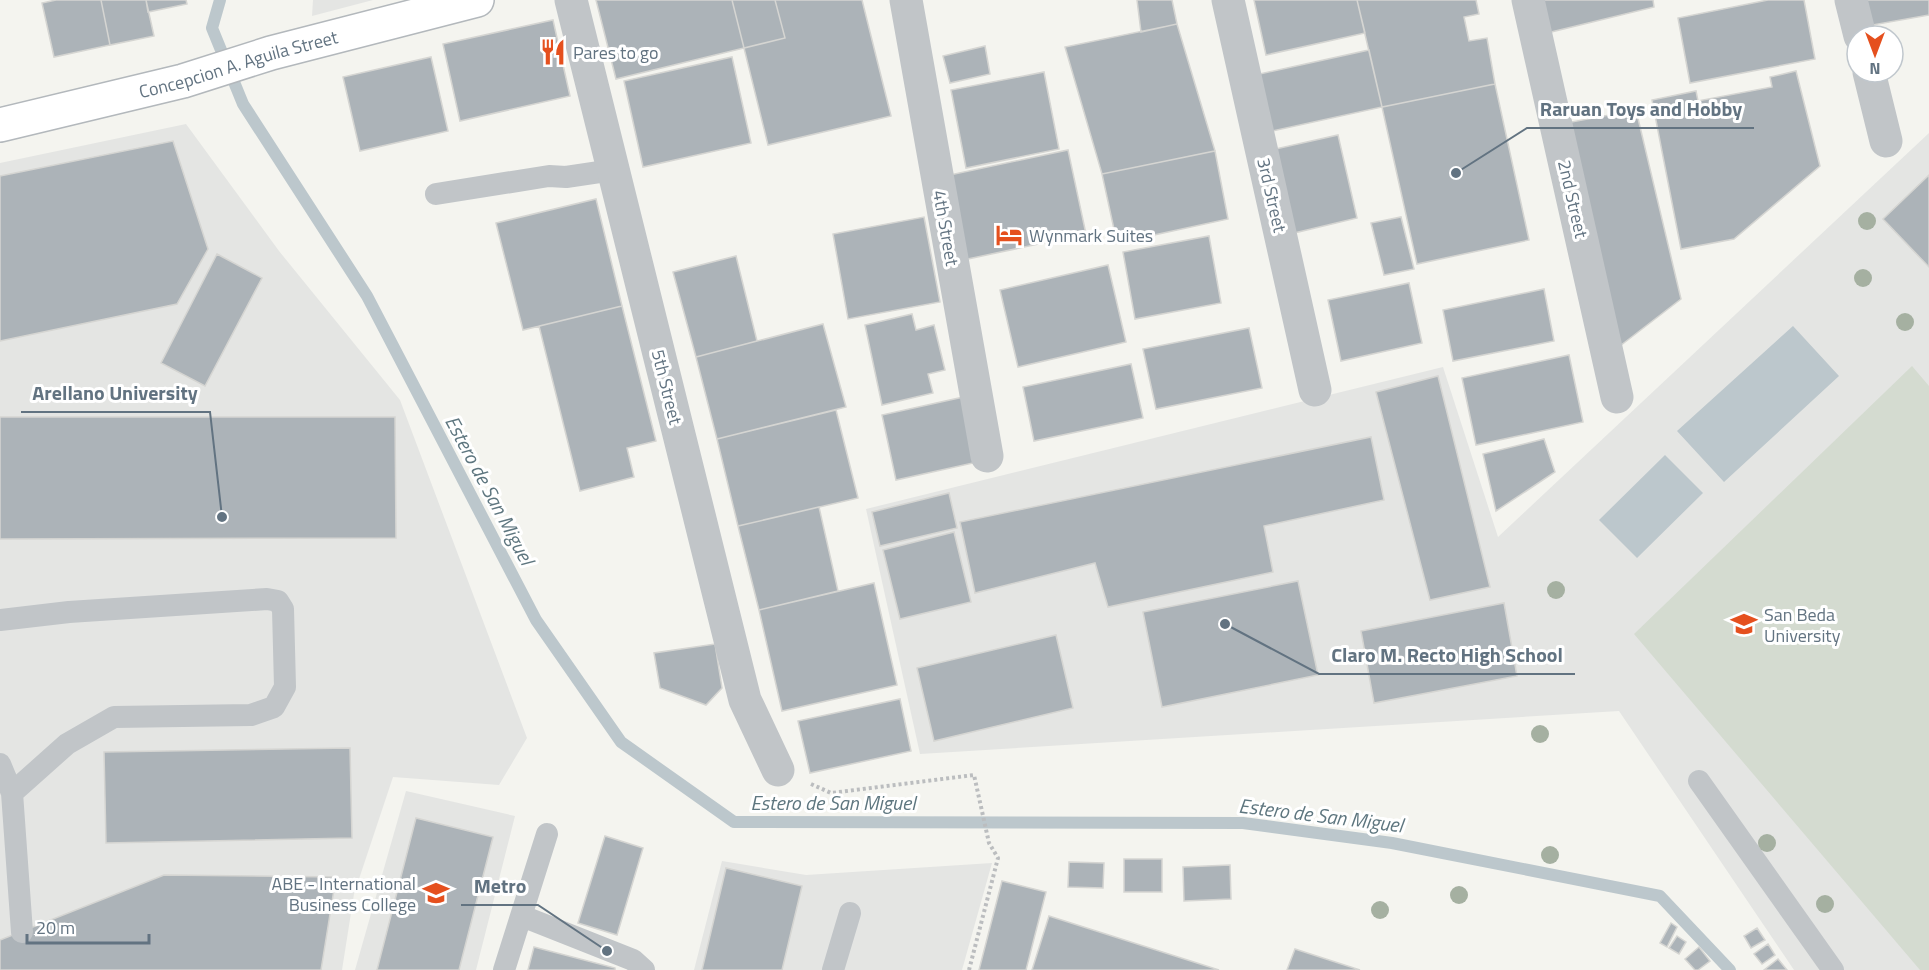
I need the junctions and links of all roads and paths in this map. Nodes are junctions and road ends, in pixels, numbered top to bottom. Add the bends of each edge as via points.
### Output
1 (477, 0) edge
2 (571, 0) edge
3 (906, 0) edge
4 (1228, 0) edge
5 (1528, 0) edge
6 (1851, 0) edge
7 (1857, 24) edge
8 (1872, 84) edge
9 (0, 125) edge
10 (1886, 141) dead end
11 (613, 170) junction
12 (436, 194) dead end
13 (1315, 390) dead end
14 (1617, 397) dead end
15 (987, 456) dead end
16 (0, 620) edge
17 (0, 764) edge
18 (778, 770) joint
19 (1699, 781) dead end
20 (12, 793) junction
21 (547, 834) dead end
22 (850, 913) dead end
23 (522, 916) junction
24 (22, 932) dead end
25 (504, 970) edge
26 (644, 970) edge
27 (833, 970) edge
28 (969, 970) edge
29 (1833, 970) edge

1 - 9 street, Concepcion A. Aguila Street via 271,53 183,81
2 - 11 street, 5th Street
3 - 15 street, 4th Street
4 - 13 street, 3rd Street
5 - 14 street, 2nd Street
6 - 7 street
8 - 10 street
11 - 12 lane
11 - 18 street, 5th Street via 745,700
16 - 20 lane via 267,599 278,601 283,609 285,687 274,707 251,715 114,717 67,744
17 - 20 lane
18 - 28 path via 831,793 974,775 988,843 998,858
19 - 29 lane
20 - 24 lane
21 - 23 lane
22 - 27 lane
23 - 25 lane
23 - 26 lane via 633,960

